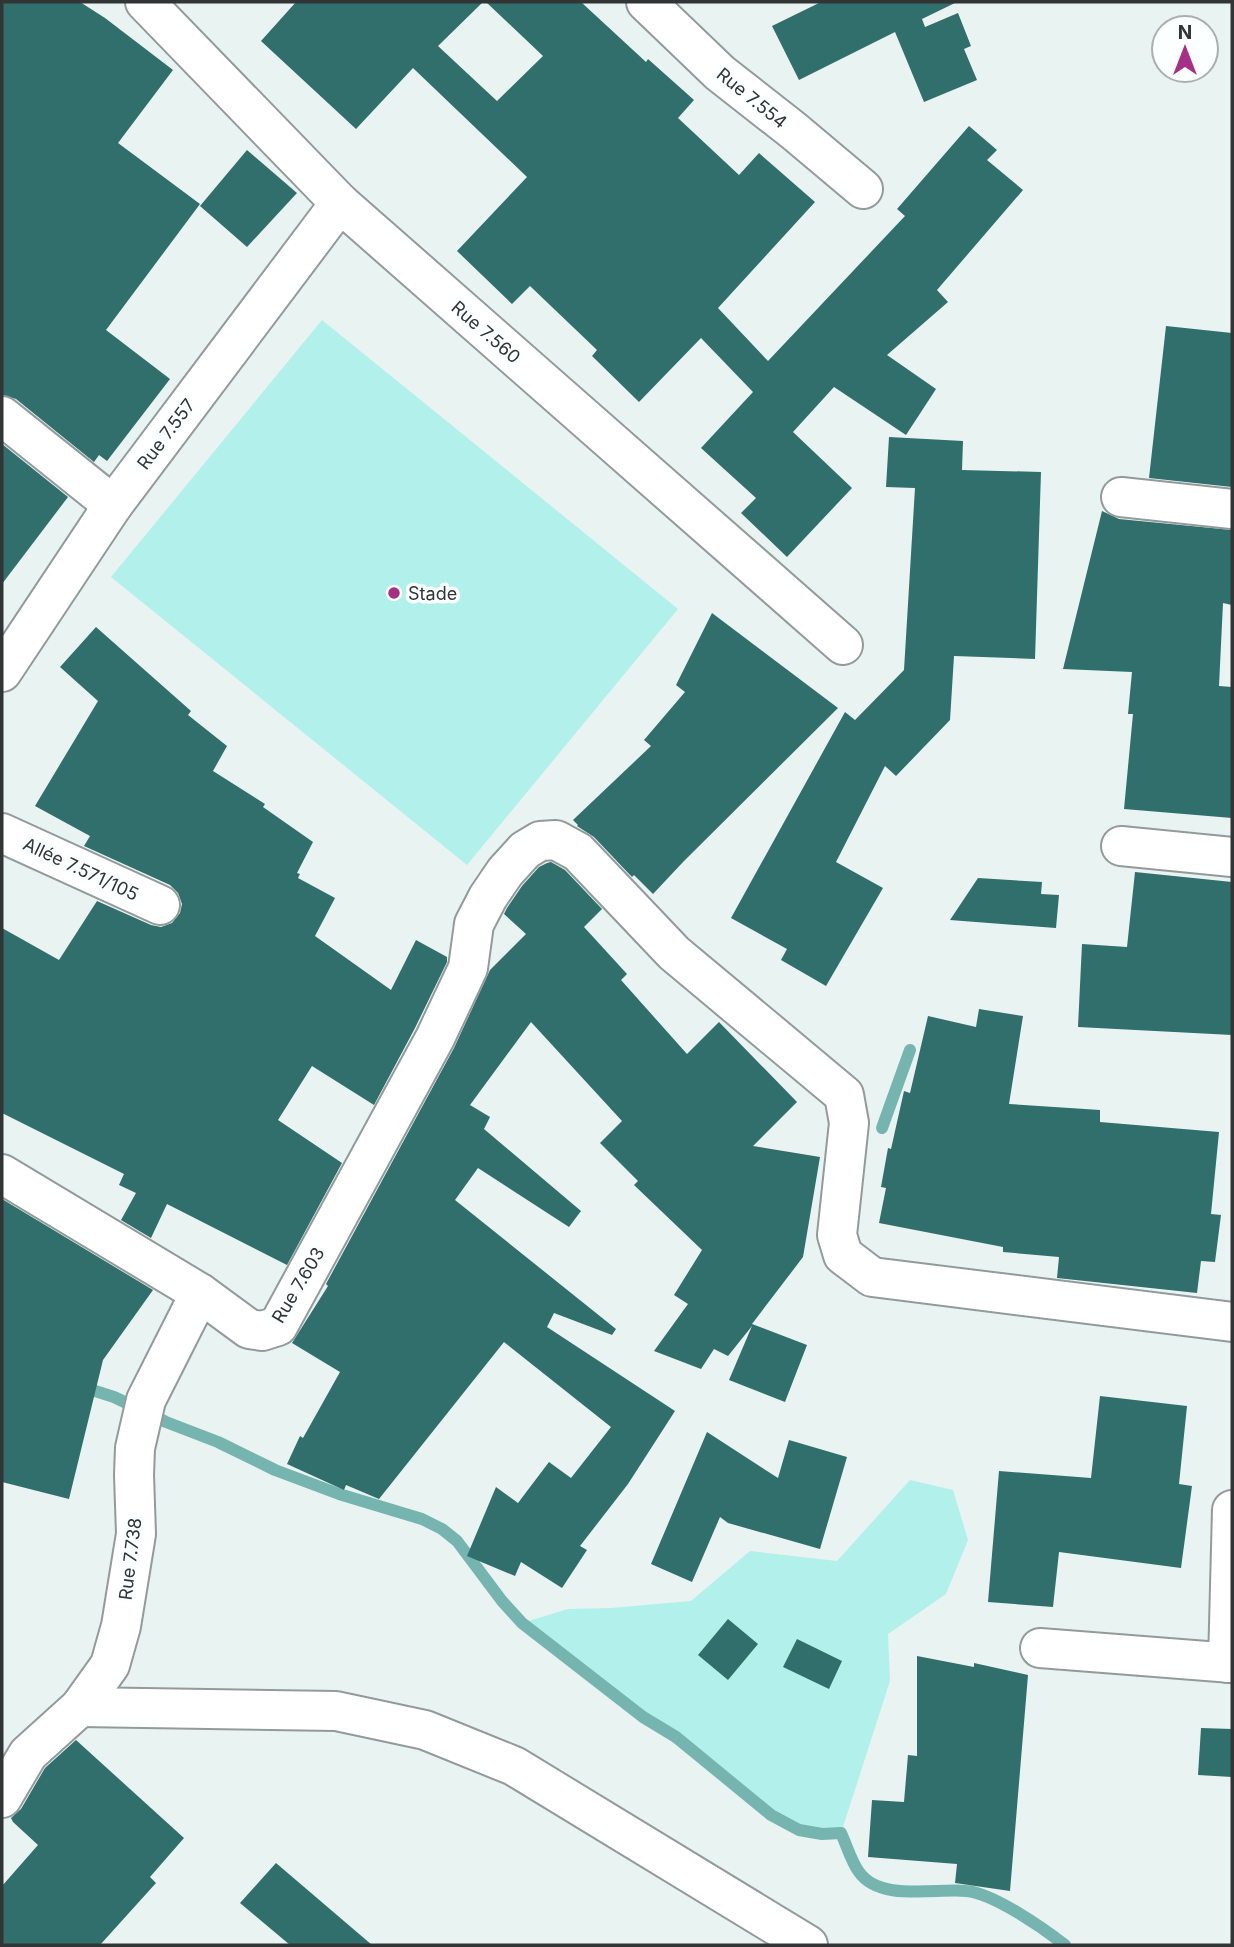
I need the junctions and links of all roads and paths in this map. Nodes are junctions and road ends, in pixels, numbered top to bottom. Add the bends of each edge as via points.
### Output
1 (145, 2) edge
2 (646, 2) edge
3 (863, 189) dead end
4 (340, 203) junction
5 (2, 416) edge
6 (1121, 497) dead end
7 (113, 505) junction
8 (1232, 509) edge
9 (843, 645) dead end
10 (2, 672) edge
11 (2, 832) edge
12 (1121, 846) dead end
13 (1232, 858) edge
14 (160, 905) dead end
15 (2, 1174) edge
16 (200, 1293) junction
17 (1232, 1322) edge
18 (1232, 1510) edge
19 (1040, 1648) dead end
20 (1230, 1663) edge
21 (80, 1707) junction
22 (2, 1798) edge
23 (808, 1945) edge

1 - 4 street, Rue 7.560
2 - 3 street, Rue 7.554 via 720,73
4 - 7 street, Rue 7.557
4 - 9 street, Rue 7.560
5 - 7 street
6 - 8 street
7 - 10 street, Rue 7.557
11 - 14 street, Allée 7.571/105
12 - 13 street
15 - 16 street, Rue 7.603
16 - 17 street, Rue 7.603 via 249,1328 262,1331 278,1326 435,1038 468,968 474,924 488,897 525,850 540,841 556,840 578,852 674,953 844,1095 849,1123 837,1235 844,1255 872,1277
16 - 21 street, Rue 7.738 via 146,1400 135,1448 136,1534 121,1626 110,1665
18 - 20 street
19 - 20 street
21 - 22 street, Rue 7.738 via 28,1754
21 - 23 street via 336,1712 425,1730 514,1766

